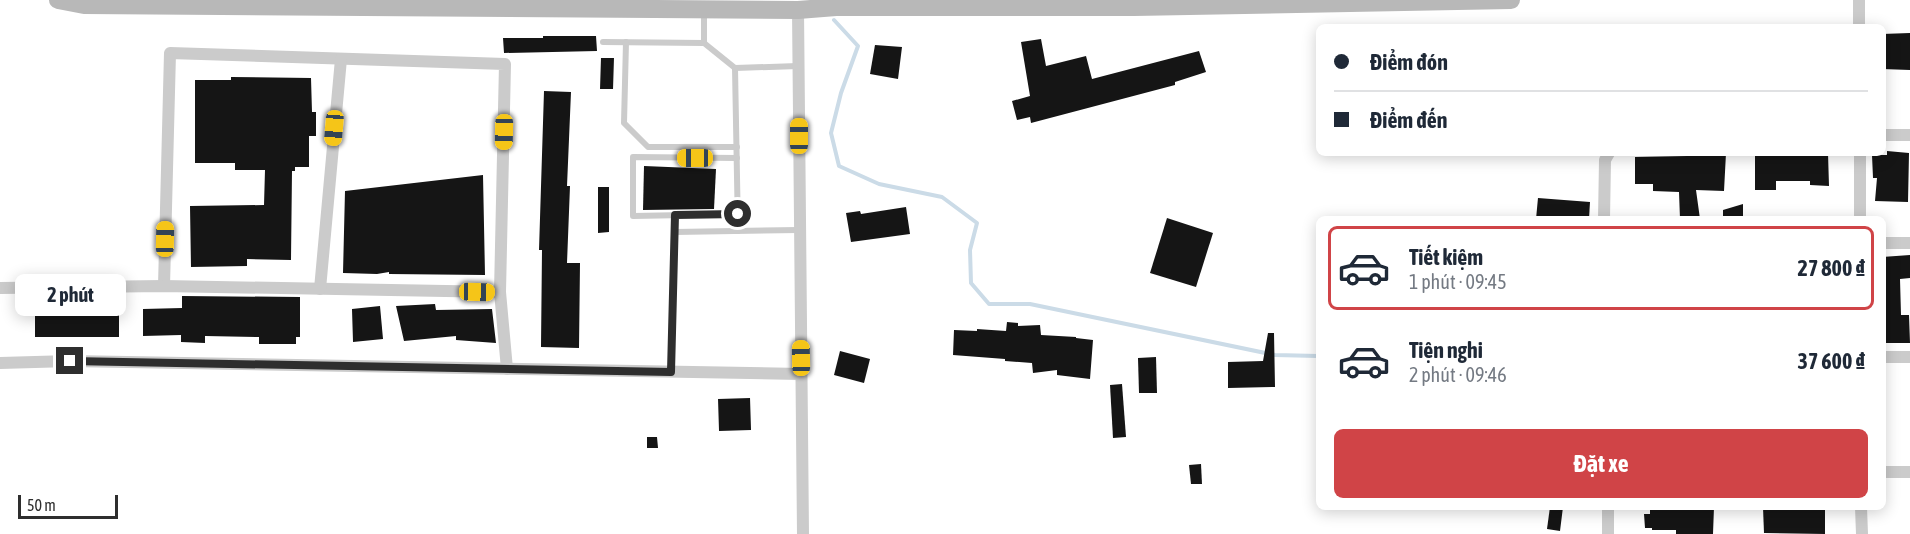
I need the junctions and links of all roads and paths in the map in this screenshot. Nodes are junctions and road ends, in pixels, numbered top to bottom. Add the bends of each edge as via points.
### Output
1 (58, 0) edge
2 (1511, 0) edge
3 (1859, 0) edge
4 (1449, 1) edge
5 (836, 4) edge
6 (1134, 4) edge
7 (705, 9) junction
8 (798, 10) junction
9 (1859, 24) edge
10 (603, 42) dead end
11 (626, 42) junction
12 (704, 43) junction
13 (340, 59) junction
14 (798, 66) junction
15 (735, 68) junction
16 (1886, 135) edge
17 (1910, 135) edge
18 (737, 147) junction
19 (1607, 156) edge
20 (1860, 156) edge
21 (737, 158) junction
22 (738, 214) junction
23 (675, 215) junction
24 (1604, 216) edge
25 (1860, 216) edge
26 (799, 230) junction
27 (738, 231) junction
28 (675, 232) junction
29 (1886, 243) edge
30 (1910, 243) edge
31 (164, 286) junction
32 (0, 288) edge
33 (320, 288) junction
34 (500, 292) junction
35 (1886, 357) edge
36 (1910, 357) edge
37 (0, 363) edge
38 (507, 369) junction
39 (671, 372) junction
40 (801, 374) junction
41 (1886, 472) edge
42 (1910, 472) edge
43 (1608, 510) edge
44 (1861, 510) edge
45 (803, 534) edge
46 (1608, 534) edge
47 (1862, 534) edge

1 - 7 street via 84,5
2 - 4 street
3 - 9 street
4 - 6 street
5 - 6 street
5 - 8 street
7 - 8 street
7 - 12 lane
8 - 14 street
10 - 11 lane
11 - 12 lane
11 - 18 lane via 624,123 648,147
12 - 15 lane
13 - 31 street via 170,53
13 - 33 street
13 - 34 street via 505,64
14 - 15 lane
14 - 26 street
15 - 18 lane
16 - 17 street
18 - 21 lane
19 - 24 street
20 - 25 street
21 - 22 lane
21 - 23 lane via 633,157 633,216
22 - 23 lane
22 - 27 lane
23 - 28 lane
26 - 27 lane
26 - 40 street
27 - 28 lane
28 - 39 lane
29 - 30 street
31 - 32 street
31 - 33 street
33 - 34 street
34 - 38 street
35 - 36 street
37 - 38 street
38 - 39 street
39 - 40 street
40 - 45 street
41 - 42 street
43 - 46 street
44 - 47 street

